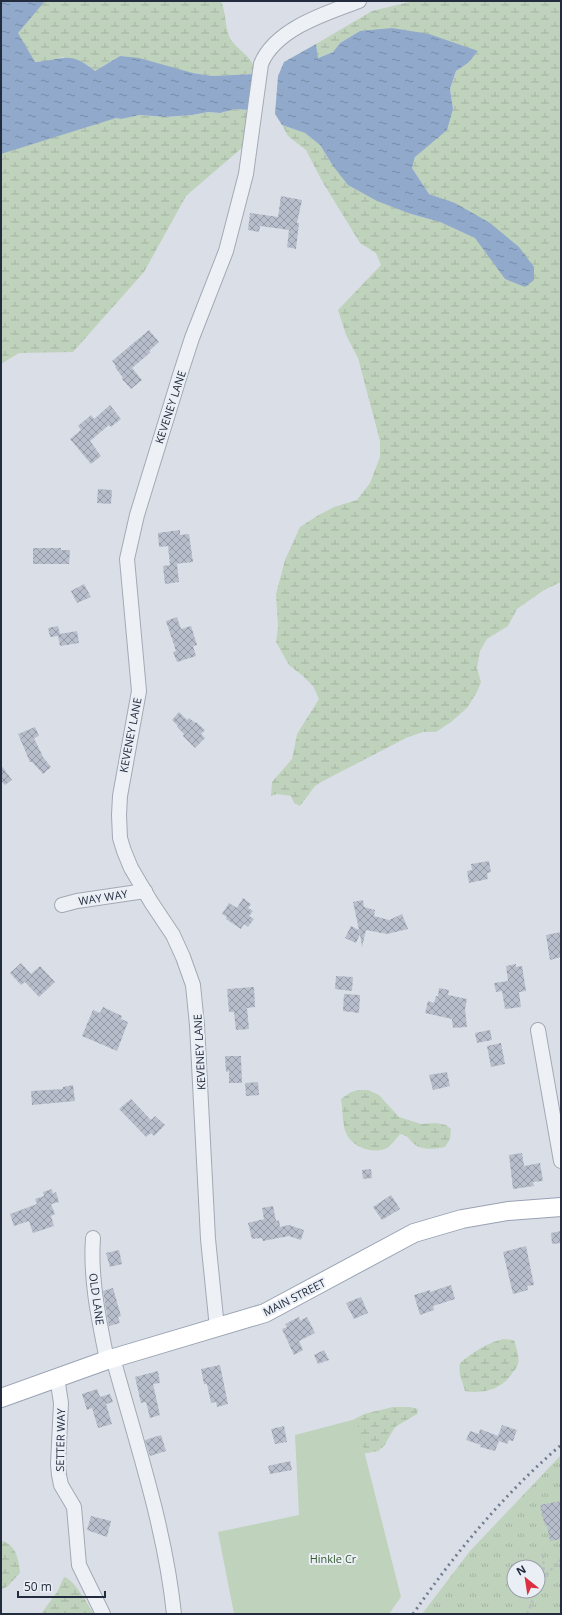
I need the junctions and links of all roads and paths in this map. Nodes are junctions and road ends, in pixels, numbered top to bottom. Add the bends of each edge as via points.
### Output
1 (359, 1) edge
2 (145, 891) junction
3 (62, 905) dead end
4 (538, 1030) dead end
5 (561, 1161) edge
6 (561, 1206) edge
7 (93, 1238) dead end
8 (217, 1328) junction
9 (110, 1359) junction
10 (57, 1377) junction
11 (1, 1398) edge
12 (543, 1555) dead end
13 (543, 1559) edge
14 (561, 1559) edge
15 (546, 1575) edge
16 (533, 1599) edge
17 (103, 1614) edge
18 (174, 1614) edge
19 (527, 1614) edge

1 - 2 street, KEVENEY LANE via 332,10 292,30 264,56 256,95 246,174 226,251 192,338 137,515 127,559 139,690 123,772 119,815 120,838 124,851
2 - 3 street, WAY WAY
2 - 8 street, KEVENEY LANE via 174,935 194,991 208,1240
4 - 5 street
6 - 8 main road, MAIN STREET via 462,1219 414,1233 280,1306
7 - 9 street, OLD LANE via 91,1259 98,1317
8 - 9 main road, MAIN STREET
9 - 10 main road, MAIN STREET
9 - 18 street, OLD LANE via 156,1514 171,1582
10 - 11 main road, MAIN STREET
10 - 17 street, SETTER WAY via 60,1403 59,1475 61,1485 74,1507 79,1565
12 - 13 path
14 - 15 path
16 - 19 path

